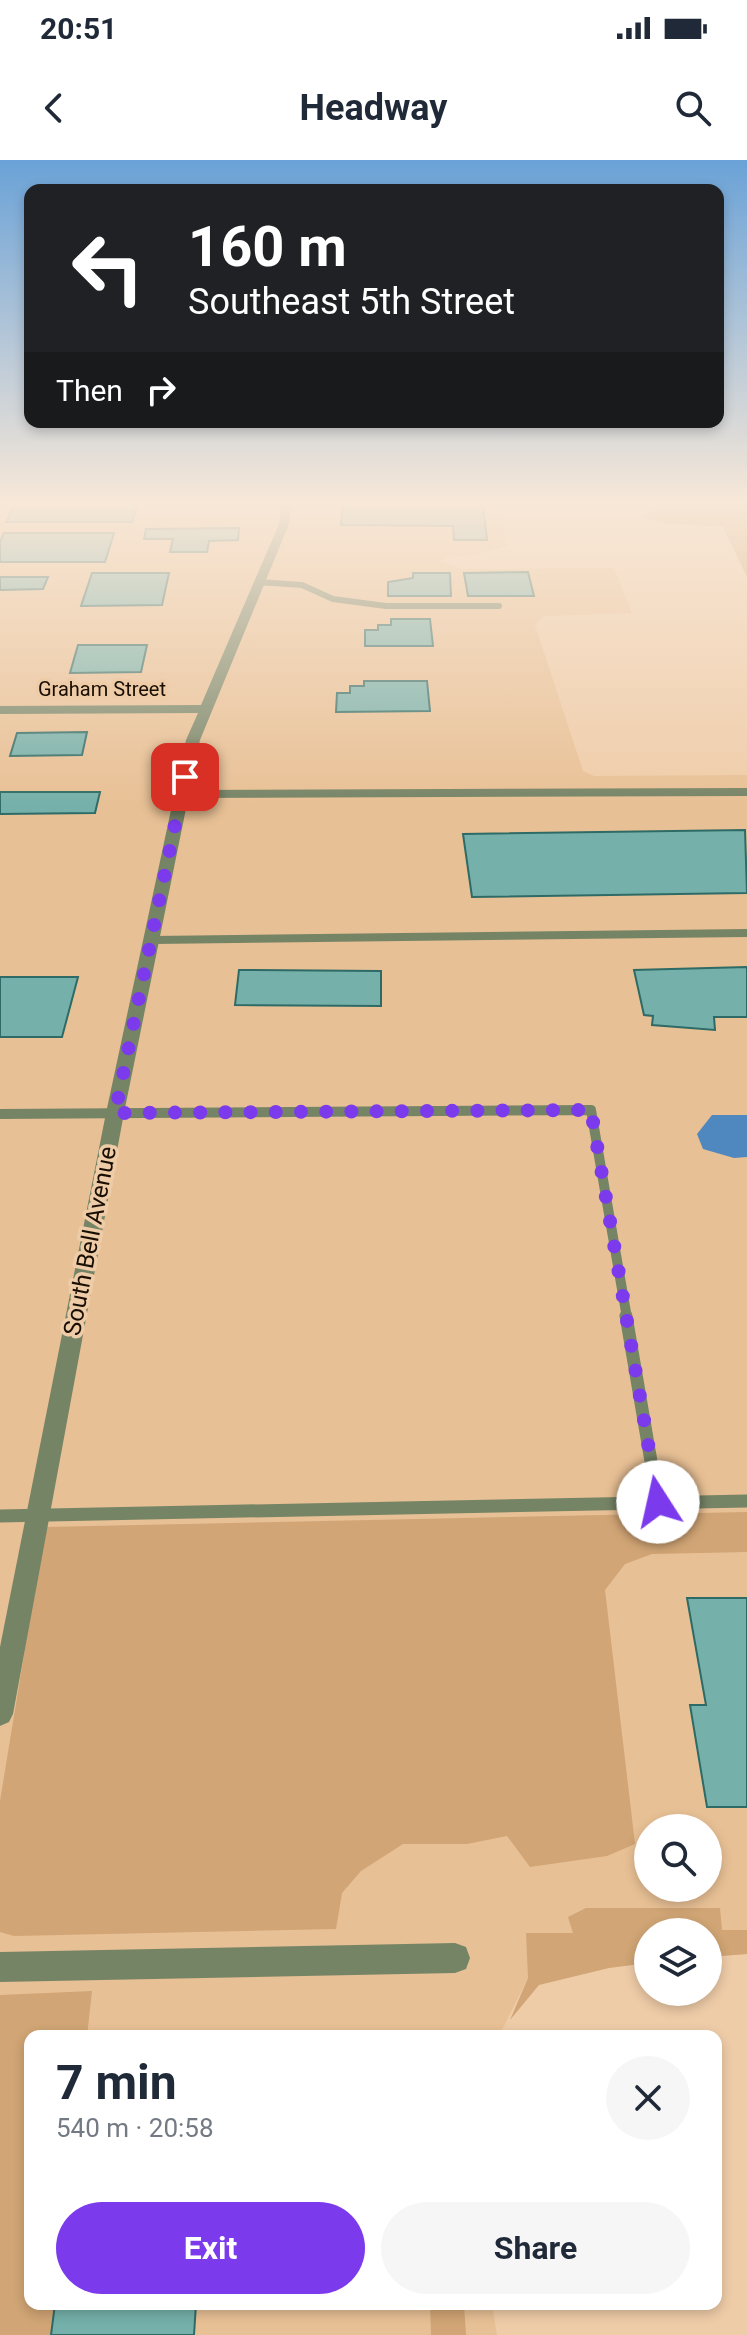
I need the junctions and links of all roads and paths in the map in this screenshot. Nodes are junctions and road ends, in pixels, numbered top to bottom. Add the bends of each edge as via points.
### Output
1 (249, 602) edge
2 (360, 602) edge
3 (499, 606) dead end
4 (205, 709) junction
5 (0, 710) edge
6 (747, 792) edge
7 (182, 794) junction
8 (747, 933) edge
9 (153, 940) junction
10 (115, 1113) junction
11 (0, 1114) edge
12 (747, 1501) edge
13 (658, 1502) junction
14 (37, 1515) junction
15 (0, 1516) edge
16 (0, 1714) edge
17 (455, 1958) dead end
18 (0, 1967) edge

1 - 4 street, South Bell Avenue
2 - 3 lane
4 - 5 street, Graham Street
4 - 7 street, South Bell Avenue
6 - 7 lane
7 - 9 street, South Bell Avenue
8 - 9 lane
9 - 10 street, South Bell Avenue
10 - 11 lane
10 - 13 lane via 591,1110
10 - 14 street, South Bell Avenue
12 - 13 lane
13 - 14 lane
14 - 15 lane
14 - 16 street, South Bell Avenue
17 - 18 street

